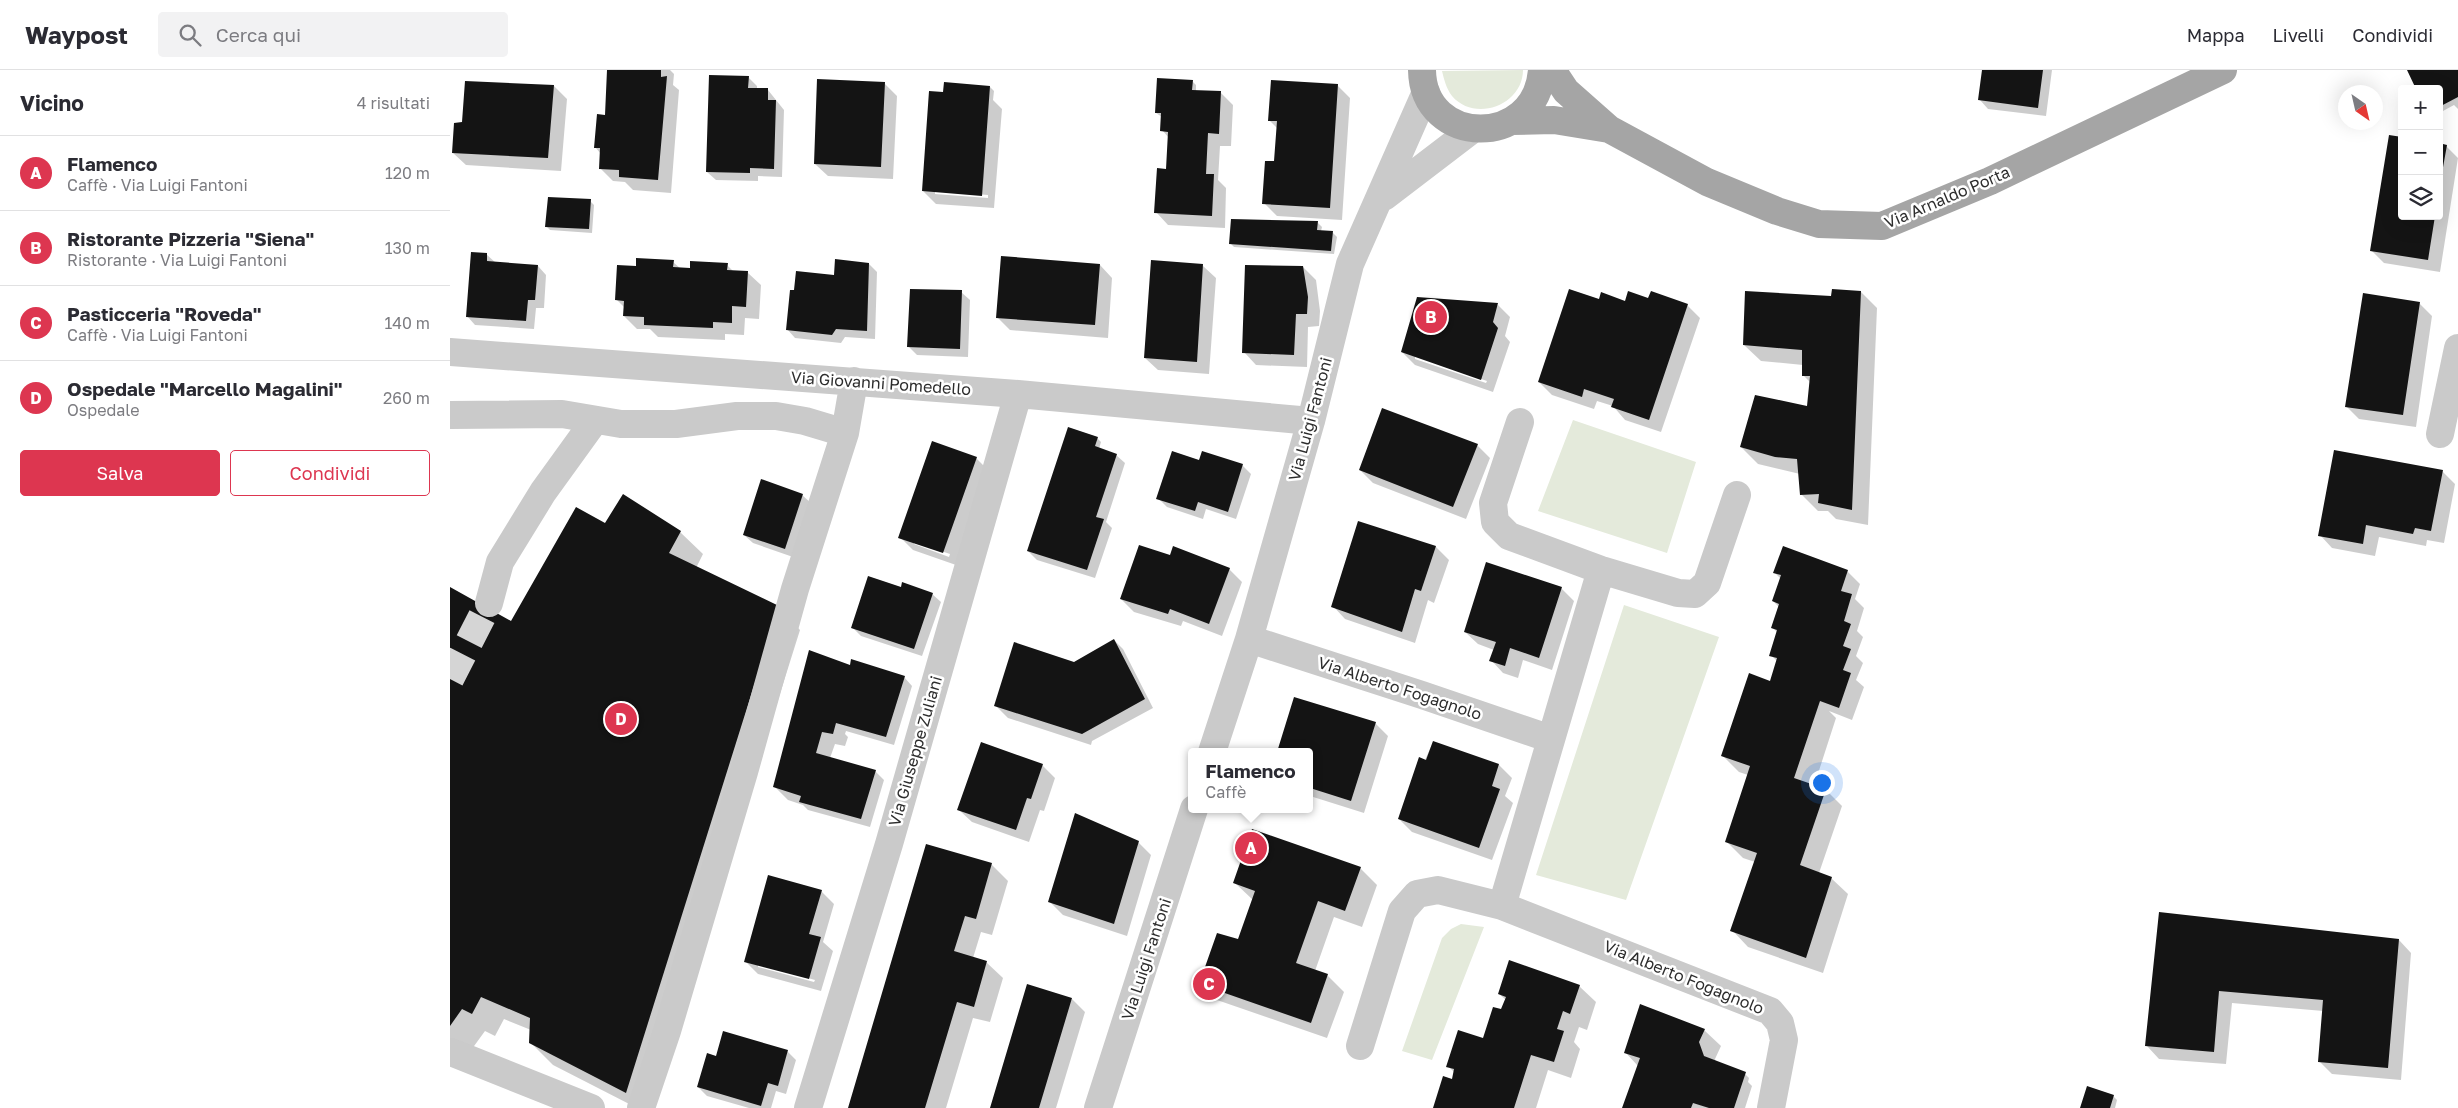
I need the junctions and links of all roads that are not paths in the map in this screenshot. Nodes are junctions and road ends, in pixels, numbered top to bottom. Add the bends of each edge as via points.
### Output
1 (1542, 70) edge
2 (1552, 70) edge
3 (2223, 70) edge
4 (1424, 81) edge
5 (1512, 121) junction
6 (1473, 129) junction
7 (1609, 129) junction
8 (1378, 202) junction
9 (450, 352) edge
10 (2458, 353) edge
11 (854, 381) junction
12 (1018, 394) junction
13 (450, 415) edge
14 (595, 420) junction
15 (1311, 421) junction
16 (1520, 422) dead end
17 (844, 433) junction
18 (2440, 434) dead end
19 (1737, 495) dead end
20 (1601, 570) junction
21 (489, 603) tunnel mouth
22 (1249, 638) junction
23 (1551, 739) junction
24 (1213, 748) edge
25 (1193, 813) edge
26 (1502, 906) junction
27 (1360, 1046) dead end
28 (451, 1052) edge
29 (591, 1108) edge
30 (641, 1108) edge
31 (808, 1108) edge
32 (1098, 1108) edge
33 (1771, 1108) edge

1 - 5 main road via 1538,91 1528,109
2 - 7 main road, Via Arnaldo Porta via 1566,91
3 - 7 main road, Via Arnaldo Porta via 1990,181 1882,226 1819,224 1777,211 1707,182
4 - 6 main road via 1436,110 1453,122
4 - 8 street
5 - 6 main road via 1493,129
5 - 7 main road, Via Arnaldo Porta via 1554,120
6 - 8 street, Via Luigi Fantoni
8 - 15 street, Via Luigi Fantoni via 1350,264
9 - 11 street, Via Giovanni Pomedello
10 - 18 street
11 - 12 street, Via Giovanni Pomedello
11 - 17 street
12 - 15 street, Via Giovanni Pomedello
12 - 31 street, Via Giuseppe Zuliani via 889,844
13 - 14 street via 562,414
14 - 17 street via 621,424 676,424 737,416 776,416
14 - 21 street via 500,562
15 - 22 street, Via Luigi Fantoni
16 - 20 street via 1493,503 1495,522 1509,536
17 - 30 street via 795,589 667,1031
19 - 20 street via 1707,583 1695,594
20 - 23 street
22 - 23 street, Via Alberto Fogagnolo
22 - 24 street, Via Luigi Fantoni
23 - 26 street
25 - 32 street, Via Luigi Fantoni
26 - 27 street, Via Alberto Fogagnolo via 1438,890 1417,894 1402,912
26 - 33 street, Via Alberto Fogagnolo via 1770,1011 1780,1023 1784,1040
28 - 29 street

